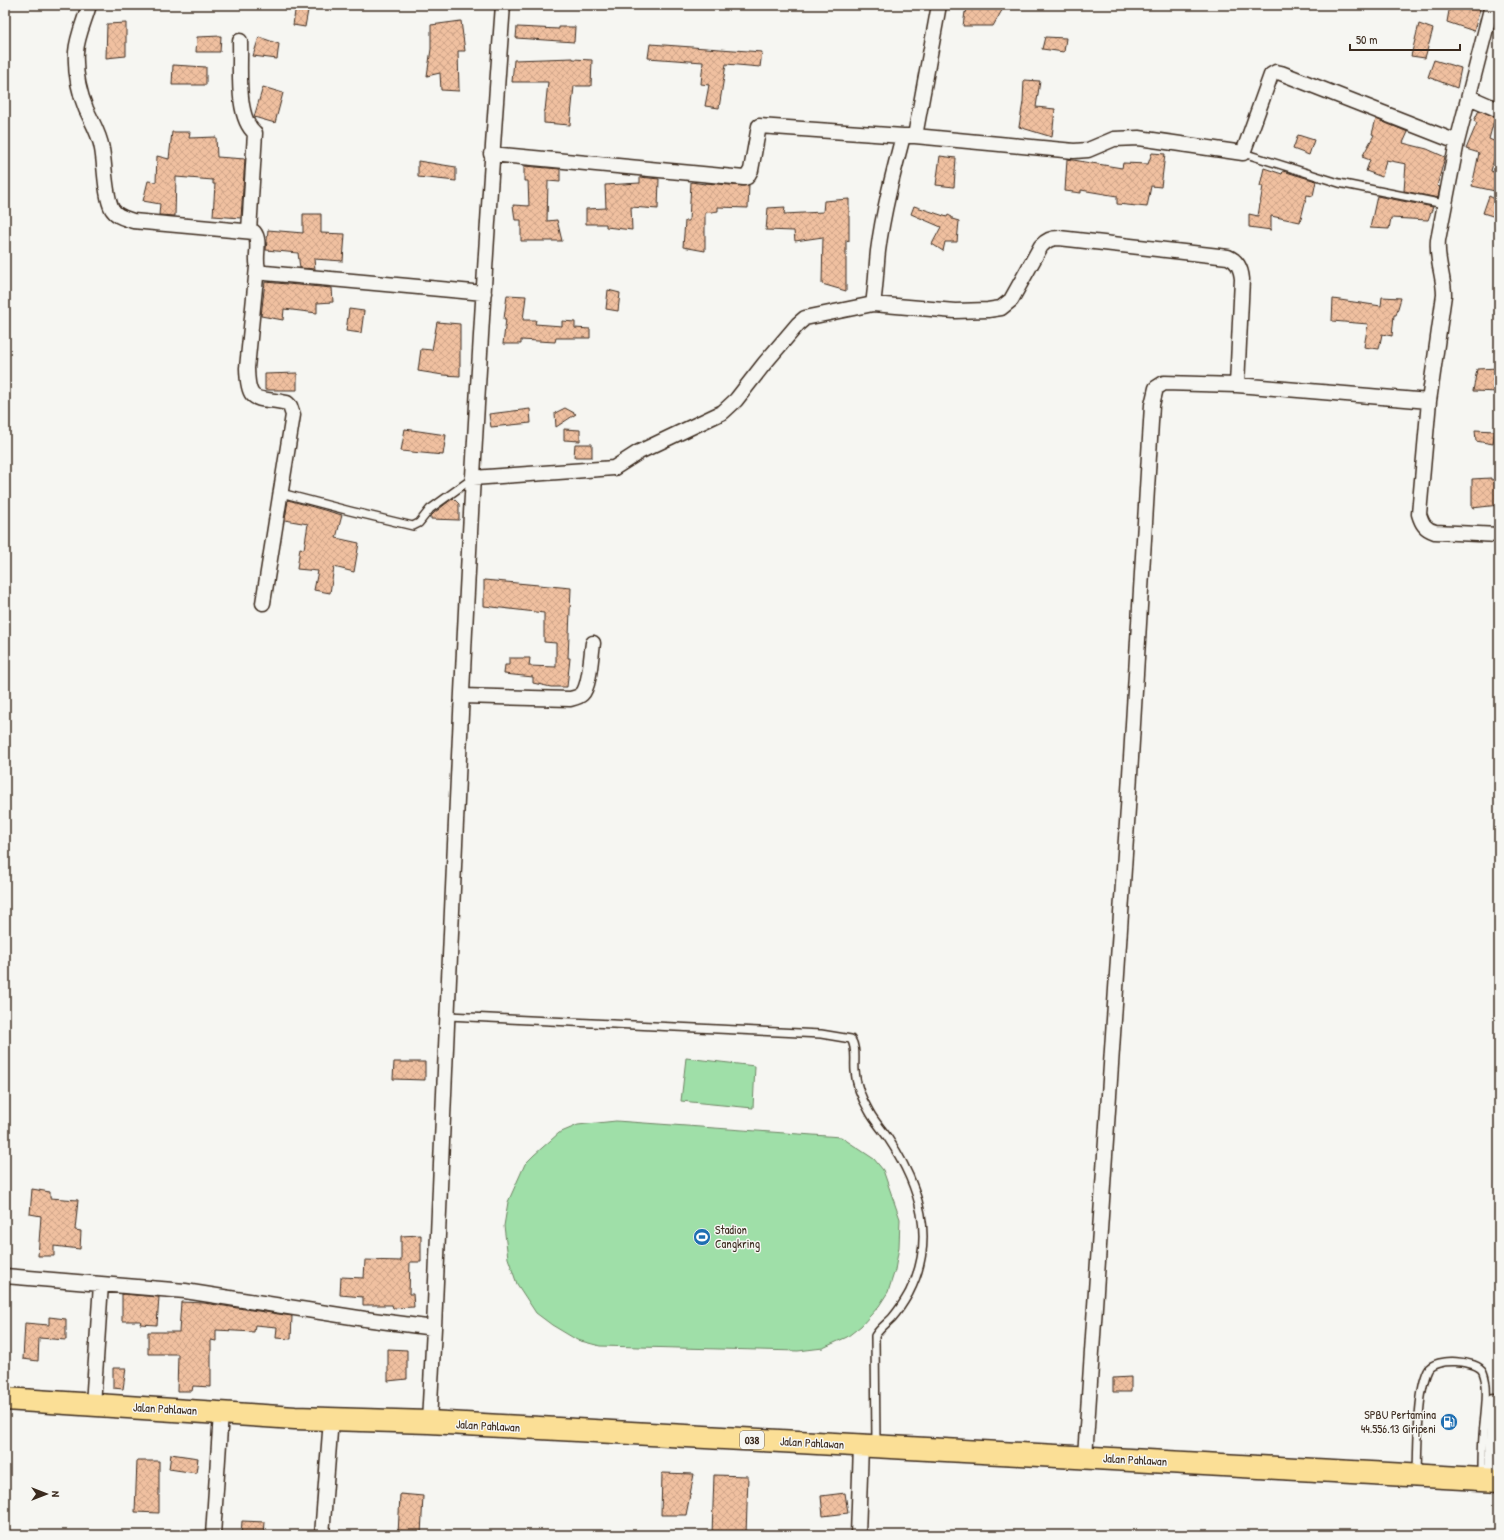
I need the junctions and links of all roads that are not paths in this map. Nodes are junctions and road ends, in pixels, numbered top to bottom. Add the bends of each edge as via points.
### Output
1 (89, 5) edge
2 (503, 5) edge
3 (939, 5) edge
4 (1492, 5) edge
5 (240, 41) dead end
6 (1469, 97) junction
7 (1499, 110) edge
8 (909, 136) junction
9 (1457, 142) junction
10 (1243, 153) junction
11 (492, 154) junction
12 (1444, 204) junction
13 (249, 231) junction
14 (257, 267) junction
15 (484, 293) junction
16 (873, 304) junction
17 (1237, 384) junction
18 (1429, 400) junction
19 (473, 478) junction
20 (281, 493) junction
21 (1499, 535) edge
22 (263, 603) dead end
23 (592, 643) dead end
24 (462, 696) junction
25 (448, 1016) junction
26 (5, 1276) edge
27 (101, 1284) junction
28 (434, 1328) junction
29 (5, 1399) edge
30 (1494, 1402) dead end
31 (93, 1405) junction
32 (221, 1412) junction
33 (331, 1419) junction
34 (429, 1422) junction
35 (869, 1445) junction
36 (1085, 1457) junction
37 (1416, 1475) junction
38 (1491, 1479) edge
39 (212, 1535) edge
40 (322, 1535) edge
41 (858, 1535) edge

1 - 13 street via 78,39 77,73 85,107 102,146 109,201 116,214 133,221
2 - 11 street
3 - 8 street
4 - 6 street
5 - 13 street via 241,105 249,128 255,133
6 - 7 street
6 - 9 street
8 - 10 street via 1074,151 1088,150 1114,139 1139,138
8 - 11 street via 759,126 751,170 744,178
8 - 16 street via 884,214
9 - 10 street via 1276,72 1271,75
9 - 12 street
10 - 12 lane via 1339,183
11 - 15 street
12 - 18 street via 1437,252 1444,281 1444,295
13 - 14 street via 257,235
14 - 15 street via 265,273
14 - 20 street via 247,385 252,396 258,399 287,403 293,415
15 - 19 street
16 - 17 street via 955,311 1001,308 1011,300 1046,240 1052,238 1228,257 1234,259 1241,269 1242,279
16 - 19 street via 805,318 723,412 639,452 614,468
17 - 18 street
17 - 36 street via 1164,383 1156,388 1152,405
18 - 21 street via 1419,514 1421,522 1435,532
19 - 20 lane via 430,509 419,523 413,526
19 - 24 street
20 - 22 street
23 - 24 street via 586,686 579,696 570,699
24 - 25 street
25 - 28 street
25 - 35 lane via 821,1034 850,1038 854,1043 858,1088 875,1122 888,1138 909,1174 917,1192 923,1223 921,1258 913,1285 901,1307 875,1336
26 - 27 street
27 - 28 street via 193,1292
27 - 31 street
28 - 34 street
29 - 31 main road, Jalan Pahlawan / 038
30 - 38 street
31 - 32 main road, Jalan Pahlawan / 038
32 - 33 main road, Jalan Pahlawan / 038
32 - 39 street
33 - 34 main road, Jalan Pahlawan / 038
33 - 40 street
34 - 35 main road, Jalan Pahlawan / 038
35 - 36 main road, Jalan Pahlawan / 038
35 - 41 street
36 - 37 main road, Jalan Pahlawan / 038
37 - 38 main road, Jalan Pahlawan / 038
37 - 38 lane via 1421,1403 1428,1371 1435,1363 1462,1362 1479,1366 1485,1379

